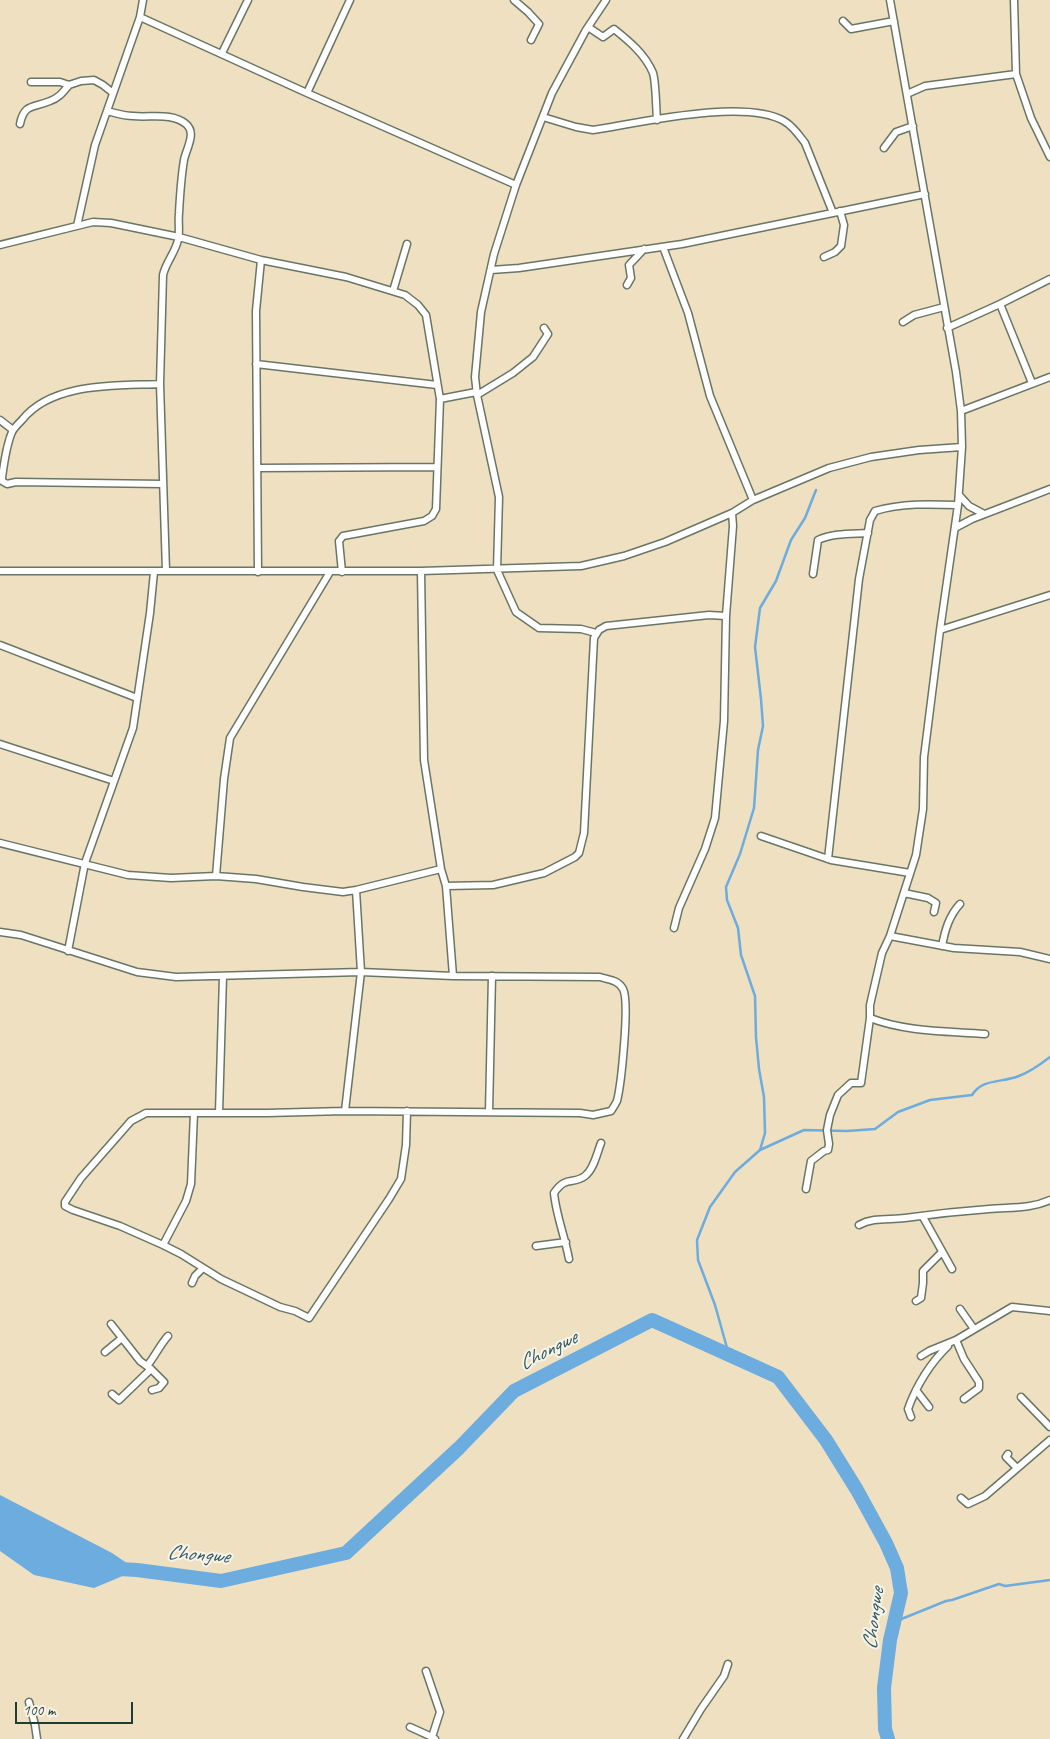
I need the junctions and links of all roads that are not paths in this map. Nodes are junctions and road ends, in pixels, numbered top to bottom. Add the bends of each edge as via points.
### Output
1 (143, 0) edge
2 (248, 0) edge
3 (350, 0) edge
4 (514, 0) edge
5 (606, 0) edge
6 (890, 0) edge
7 (1014, 0) edge
8 (140, 17) junction
9 (843, 21) dead end
10 (894, 21) junction
11 (588, 27) junction
12 (531, 40) dead end
13 (222, 53) junction
14 (1016, 74) junction
15 (31, 82) dead end
16 (69, 85) junction
17 (113, 93) junction
18 (307, 93) junction
19 (907, 94) junction
20 (107, 111) junction
21 (544, 117) junction
22 (657, 120) junction
23 (20, 124) dead end
24 (913, 126) junction
25 (884, 148) dead end
26 (1050, 157) edge
27 (516, 184) junction
28 (925, 194) junction
29 (836, 212) junction
30 (76, 226) junction
31 (179, 237) junction
32 (407, 244) dead end
33 (0, 245) edge
34 (664, 247) junction
35 (644, 250) junction
36 (824, 257) dead end
37 (261, 260) junction
38 (491, 270) junction
39 (1050, 279) edge
40 (627, 286) dead end
41 (393, 291) junction
42 (1000, 304) junction
43 (944, 307) junction
44 (903, 322) dead end
45 (544, 328) dead end
46 (947, 328) junction
47 (256, 364) junction
48 (1050, 377) edge
49 (1032, 383) junction
50 (160, 384) junction
51 (437, 385) junction
52 (477, 393) junction
53 (440, 399) junction
54 (961, 411) junction
55 (0, 420) edge
56 (13, 430) junction
57 (962, 447) junction
58 (437, 466) junction
59 (258, 468) junction
60 (164, 484) junction
61 (1050, 490) edge
62 (959, 495) junction
63 (753, 500) junction
64 (958, 505) junction
65 (732, 512) junction
66 (984, 514) junction
67 (955, 528) junction
68 (868, 533) junction
69 (497, 570) junction
70 (166, 571) junction
71 (0, 572) edge
72 (154, 572) junction
73 (258, 572) junction
74 (330, 572) junction
75 (342, 572) junction
76 (421, 572) junction
77 (813, 574) dead end
78 (1050, 595) edge
79 (726, 616) junction
80 (940, 630) junction
81 (596, 633) junction
82 (0, 645) edge
83 (137, 698) junction
84 (0, 744) edge
85 (114, 781) junction
86 (761, 836) dead end
87 (0, 843) edge
88 (828, 859) junction
89 (86, 863) junction
90 (441, 869) junction
91 (910, 873) junction
92 (216, 876) junction
93 (446, 886) junction
94 (356, 890) junction
95 (904, 893) junction
96 (960, 904) dead end
97 (934, 912) dead end
98 (674, 928) dead end
99 (0, 932) edge
100 (890, 936) junction
101 (942, 946) junction
102 (68, 951) junction
103 (1050, 959) edge
104 (361, 972) junction
105 (223, 976) junction
106 (452, 976) junction
107 (492, 976) junction
108 (870, 1018) junction
109 (985, 1034) dead end
110 (345, 1110) junction
111 (408, 1111) junction
112 (194, 1112) junction
113 (489, 1112) junction
114 (220, 1113) junction
115 (601, 1142) dead end
116 (806, 1189) dead end
117 (1050, 1200) edge
118 (923, 1216) junction
119 (859, 1225) dead end
120 (566, 1242) junction
121 (163, 1245) junction
122 (536, 1246) dead end
123 (942, 1252) junction
124 (569, 1259) dead end
125 (203, 1268) junction
126 (952, 1269) dead end
127 (192, 1283) dead end
128 (916, 1302) dead end
129 (960, 1309) dead end
130 (1050, 1311) edge
131 (111, 1324) dead end
132 (974, 1329) junction
133 (168, 1336) dead end
134 (122, 1338) junction
135 (954, 1341) junction
136 (105, 1352) dead end
137 (921, 1356) dead end
138 (149, 1368) junction
139 (152, 1390) dead end
140 (916, 1390) junction
141 (112, 1394) dead end
142 (1021, 1397) dead end
143 (964, 1399) dead end
144 (929, 1408) dead end
145 (911, 1417) dead end
146 (1050, 1427) edge
147 (1050, 1440) edge
148 (1008, 1454) dead end
149 (1017, 1468) junction
150 (961, 1498) dead end
151 (728, 1664) dead end
152 (426, 1671) dead end
153 (29, 1702) dead end
154 (410, 1728) dead end
155 (434, 1738) edge
156 (36, 1739) edge
157 (683, 1739) edge

1 - 8 street
2 - 13 street
3 - 18 street
4 - 12 street via 539,24
5 - 11 street
6 - 10 street
7 - 14 street
8 - 13 street
8 - 17 street
9 - 10 street via 851,29
10 - 19 street
11 - 21 street via 552,93
11 - 22 street via 602,37 614,29 642,54 653,74
13 - 18 street
14 - 19 street via 925,86
14 - 26 street via 1030,118
15 - 16 street
16 - 17 street via 94,80
16 - 23 street via 55,99 30,106 22,115
17 - 20 street
18 - 27 street
19 - 24 street
20 - 30 street via 95,144
20 - 31 street via 174,118 190,129 182,177
21 - 22 street via 588,130
21 - 27 street
22 - 29 street via 698,113 753,112 785,121 805,143
24 - 25 street via 896,132
24 - 28 street
27 - 38 street
28 - 29 street
28 - 43 street
29 - 34 street
29 - 36 street via 844,225 841,246
30 - 31 street via 93,222 112,223
30 - 33 street
31 - 37 street
31 - 50 street via 163,275
32 - 41 street
34 - 35 street
34 - 63 street via 688,313 710,396
35 - 38 street
35 - 40 street via 629,265 631,278
37 - 41 street via 346,277
37 - 47 street via 256,311
38 - 52 street via 481,312 475,377
39 - 42 street
41 - 51 street via 405,295 426,315
42 - 46 street
42 - 49 street
43 - 44 street via 914,315
43 - 46 street
45 - 52 street via 548,334 533,357 513,373
46 - 54 street
47 - 51 street
47 - 59 street
48 - 49 street
49 - 54 street
50 - 56 street via 94,387 71,392 40,403
50 - 60 street
51 - 53 street
52 - 53 street
52 - 69 street via 498,497
53 - 58 street
54 - 57 street
55 - 56 street
56 - 60 street via 2,481 7,484
57 - 62 street
57 - 63 street via 862,459 829,468
58 - 59 street
58 - 75 street via 436,508 432,516 424,521 343,536 339,541
59 - 73 street
60 - 70 street
61 - 66 street
62 - 64 street
62 - 66 street via 969,506
63 - 65 street
64 - 67 street
64 - 68 street via 921,504 875,511
65 - 69 street via 665,542 624,556 581,566
65 - 79 street
66 - 67 street
67 - 80 street
68 - 77 street via 818,540
68 - 88 street via 853,627
69 - 76 street
69 - 81 street via 516,612 539,628 581,629
70 - 72 street
70 - 73 street
71 - 72 street
72 - 83 street
73 - 74 street
74 - 75 street
74 - 92 street via 230,738
75 - 76 street
76 - 90 street via 424,760
78 - 80 street
79 - 81 street via 606,626
79 - 98 street via 724,721 715,818
80 - 91 street via 924,757 923,809
81 - 93 street via 584,832 579,852 544,873 493,885
82 - 83 street
83 - 85 street via 133,728
84 - 85 street
85 - 89 street
86 - 88 street
87 - 89 street
88 - 91 street
89 - 92 street via 128,875 171,878
89 - 102 street
90 - 93 street
90 - 94 street
91 - 95 street
92 - 94 street via 343,892
93 - 106 street
94 - 104 street
95 - 97 street via 936,903
95 - 100 street
96 - 101 street via 945,929
99 - 102 street via 21,935
100 - 101 street
100 - 108 street via 882,953
101 - 103 street via 1020,952
102 - 105 street via 137,972 176,977
104 - 105 street
104 - 106 street
104 - 110 street
105 - 114 street
106 - 107 street
107 - 113 street
107 - 113 street via 600,977 616,981 626,996 621,1075 617,1101 611,1111 593,1115
108 - 109 street via 906,1027
108 - 116 street via 861,1083 851,1083 838,1095 828,1119 828,1150 811,1161
110 - 111 street
110 - 114 street
111 - 113 street
111 - 125 street via 401,1179 309,1318 220,1279
112 - 114 street
112 - 121 street via 191,1184 186,1201
112 - 121 street via 146,1113 131,1121 81,1178 65,1202 65,1206 73,1210
115 - 120 street via 583,1178 563,1182 554,1193
117 - 118 street via 1016,1209
118 - 119 street
118 - 123 street
120 - 122 street
120 - 124 street
121 - 125 street
123 - 126 street
123 - 128 street via 923,1271 920,1298
125 - 127 street
129 - 132 street
130 - 132 street via 1012,1307
131 - 134 street
132 - 135 street
133 - 138 street
134 - 136 street
134 - 138 street
135 - 137 street
135 - 140 street via 943,1350
135 - 143 street via 979,1382 979,1388
138 - 139 street via 164,1382
138 - 141 street via 119,1400
140 - 144 street
140 - 145 street via 908,1409
142 - 146 street
147 - 149 street
148 - 149 street via 1006,1456
149 - 150 street via 985,1496 968,1504
151 - 157 street via 724,1676
152 - 155 street via 440,1712
153 - 156 street
154 - 155 street

